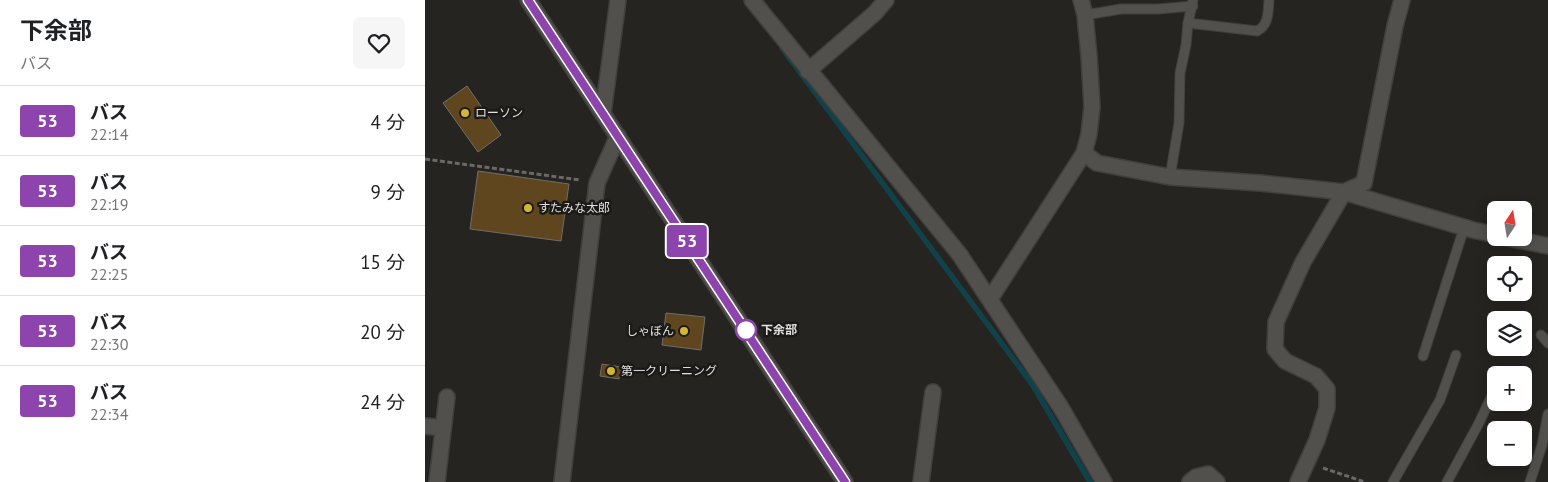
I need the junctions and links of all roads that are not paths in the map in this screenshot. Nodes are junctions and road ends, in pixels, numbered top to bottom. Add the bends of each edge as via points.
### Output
1 (528, 0) edge
2 (618, 0) edge
3 (752, 0) edge
4 (886, 0) edge
5 (1269, 0) edge
6 (1402, 0) edge
7 (1193, 3) edge
8 (1083, 7) edge
9 (1188, 23) junction
10 (808, 70) junction
11 (603, 113) junction
12 (618, 136) junction
13 (1084, 153) junction
14 (1170, 177) junction
15 (1344, 192) junction
16 (1464, 228) junction
17 (1487, 233) edge
18 (1533, 243) edge
19 (1548, 246) edge
20 (990, 299) junction
21 (1541, 335) dead end
22 (1548, 343) edge
23 (1456, 355) dead end
24 (1423, 356) dead end
25 (933, 392) dead end
26 (447, 397) dead end
27 (1487, 406) edge
28 (1548, 414) edge
29 (425, 426) edge
30 (443, 428) junction
31 (437, 482) edge
32 (562, 482) edge
33 (845, 482) edge
34 (921, 482) edge
35 (1104, 482) edge
36 (1190, 482) edge
37 (1217, 482) edge
38 (1298, 482) edge
39 (1393, 482) edge
40 (1447, 482) edge
41 (1530, 482) edge

1 - 11 street
2 - 11 street
3 - 10 street
4 - 10 street
5 - 9 lane via 1267,20 1257,31
6 - 15 street via 1364,183
7 - 8 lane via 1157,9
7 - 9 lane
8 - 13 street via 1093,107
9 - 14 lane via 1180,73 1179,122
10 - 20 street via 960,255
11 - 12 street
12 - 32 street via 597,183
12 - 33 street
13 - 14 street via 1097,164
13 - 20 street
14 - 15 street
15 - 16 street
15 - 38 street via 1303,262 1276,322 1275,349 1285,361 1316,376 1327,389 1327,408
16 - 17 street
16 - 24 lane
18 - 19 street
20 - 35 street via 1060,406
21 - 22 lane
23 - 39 lane via 1440,400
25 - 34 street
26 - 30 street
27 - 40 lane
28 - 41 lane
29 - 30 street
30 - 31 street
36 - 37 street via 1208,474

